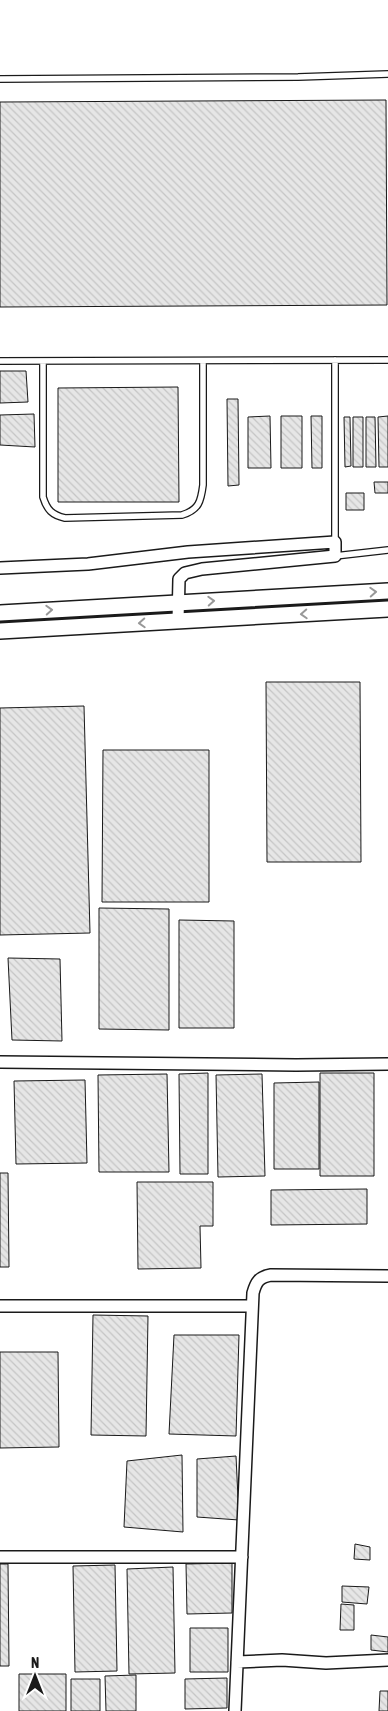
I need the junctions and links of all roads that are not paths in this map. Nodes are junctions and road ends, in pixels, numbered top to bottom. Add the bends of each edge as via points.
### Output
1 (388, 74) edge
2 (0, 80) edge
3 (335, 360) junction
4 (388, 360) edge
5 (0, 361) edge
6 (43, 361) junction
7 (203, 361) junction
8 (335, 542) junction
9 (388, 550) edge
10 (335, 556) junction
11 (0, 568) edge
12 (388, 591) edge
13 (178, 603) junction
14 (388, 609) edge
15 (0, 613) edge
16 (178, 621) junction
17 (0, 631) edge
18 (0, 1062) edge
19 (388, 1064) edge
20 (388, 1276) edge
21 (0, 1306) edge
22 (252, 1306) junction
23 (0, 1557) edge
24 (242, 1557) junction
25 (388, 1660) edge
26 (237, 1662) junction
27 (235, 1711) edge

1 - 2 lane
3 - 4 lane
3 - 7 lane
3 - 8 lane
5 - 6 lane
6 - 7 lane
6 - 7 lane via 43,497 46,507 54,515 65,518 182,516 198,507 202,499
8 - 10 street
8 - 11 street via 188,552 88,564
9 - 10 lane
10 - 13 street via 185,573 179,579
13 -> 12 main road
15 -> 13 main road
13 - 16 street
14 -> 16 main road
16 -> 17 main road
18 - 19 street
20 - 22 street via 264,1276 255,1283
21 - 22 street
22 - 24 street
23 - 24 street
24 - 26 street
25 - 26 street
26 - 27 street

